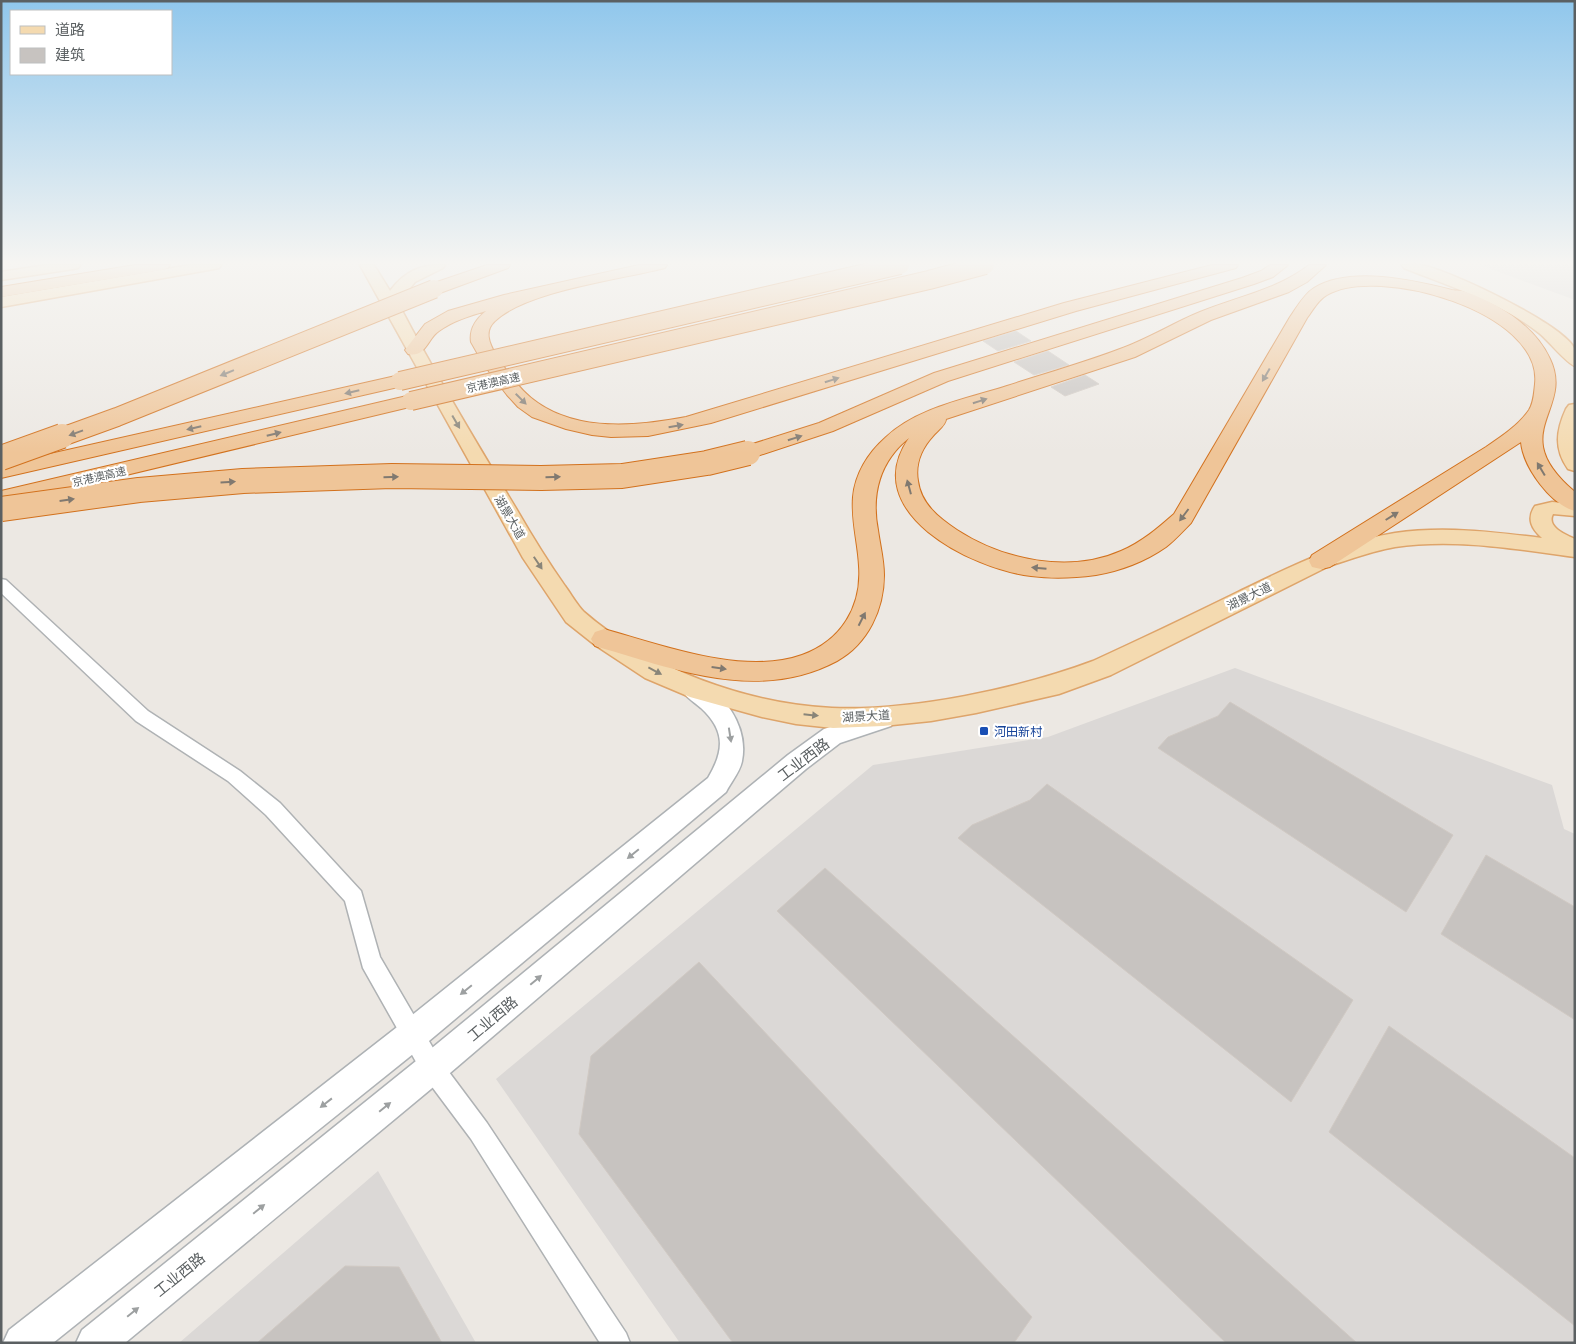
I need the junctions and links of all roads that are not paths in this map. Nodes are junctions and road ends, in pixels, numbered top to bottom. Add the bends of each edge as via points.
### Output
1 (339, 328) edge
2 (403, 328) edge
3 (431, 328) edge
4 (482, 328) edge
5 (630, 328) edge
6 (725, 328) edge
7 (1002, 328) edge
8 (1099, 328) edge
9 (1181, 328) edge
10 (1293, 328) edge
11 (1516, 328) edge
12 (1539, 328) edge
13 (414, 350) junction
14 (1575, 361) edge
15 (1575, 409) edge
16 (949, 411) junction
17 (1538, 411) junction
18 (1, 458) edge
19 (1575, 465) edge
20 (1, 472) edge
21 (1, 498) edge
22 (1575, 504) edge
23 (1, 509) edge
24 (1575, 510) edge
25 (1575, 548) edge
26 (1321, 561) junction
27 (1, 584) edge
28 (604, 639) junction
29 (690, 687) junction
30 (901, 714) junction
31 (412, 1035) junction
32 (432, 1068) junction
33 (22, 1343) edge
34 (95, 1343) edge
35 (616, 1343) edge

1 -> 18 highway, bridge via 117,418
2 - 13 main road, 湖景大道
3 - 13 highway
4 -> 7 highway via 479,341 484,350 526,404 555,420 594,429 639,430 704,419
5 -> 20 highway, 京港澳高速, bridge
21 -> 6 highway, 京港澳高速, bridge
23 -> 8 highway, bridge via 139,490 243,481 392,476 622,476 707,463 826,427 941,377
16 -> 9 highway via 1128,353
10 -> 16 highway via 1183,518 1158,542 1139,553 1094,568 1061,570 1002,562 952,540 923,516 908,488 908,460 922,436
11 - 17 highway via 1534,347 1546,374 1544,396
12 - 14 main road via 1558,341
13 -> 28 main road, 湖景大道 via 534,558 574,616
15 - 19 main road via 1565,437
28 -> 16 highway via 719,669 751,672 782,671 826,656 852,636 869,599 872,565 864,498 876,462 891,441 903,432
22 -> 17 highway via 1556,489 1535,458 1532,434
26 -> 17 highway via 1494,452 1516,436
24 - 25 main road via 1552,508 1542,511 1539,518 1541,526 1548,532
25 - 26 main road, 湖景大道 via 1436,537 1362,547
26 - 30 main road, 湖景大道 via 1102,668 1059,684 931,712
27 - 31 street via 142,716 234,776 273,809 354,897 370,961
28 -> 29 main road, 湖景大道 via 654,671
29 -> 30 main road, 湖景大道 via 796,714 833,718
29 -> 31 street via 725,716 731,737 730,761 717,785
32 -> 30 street, 工业西路 via 832,736
31 - 32 street
31 -> 33 street
34 -> 32 street, 工业西路
32 - 35 street via 479,1131

